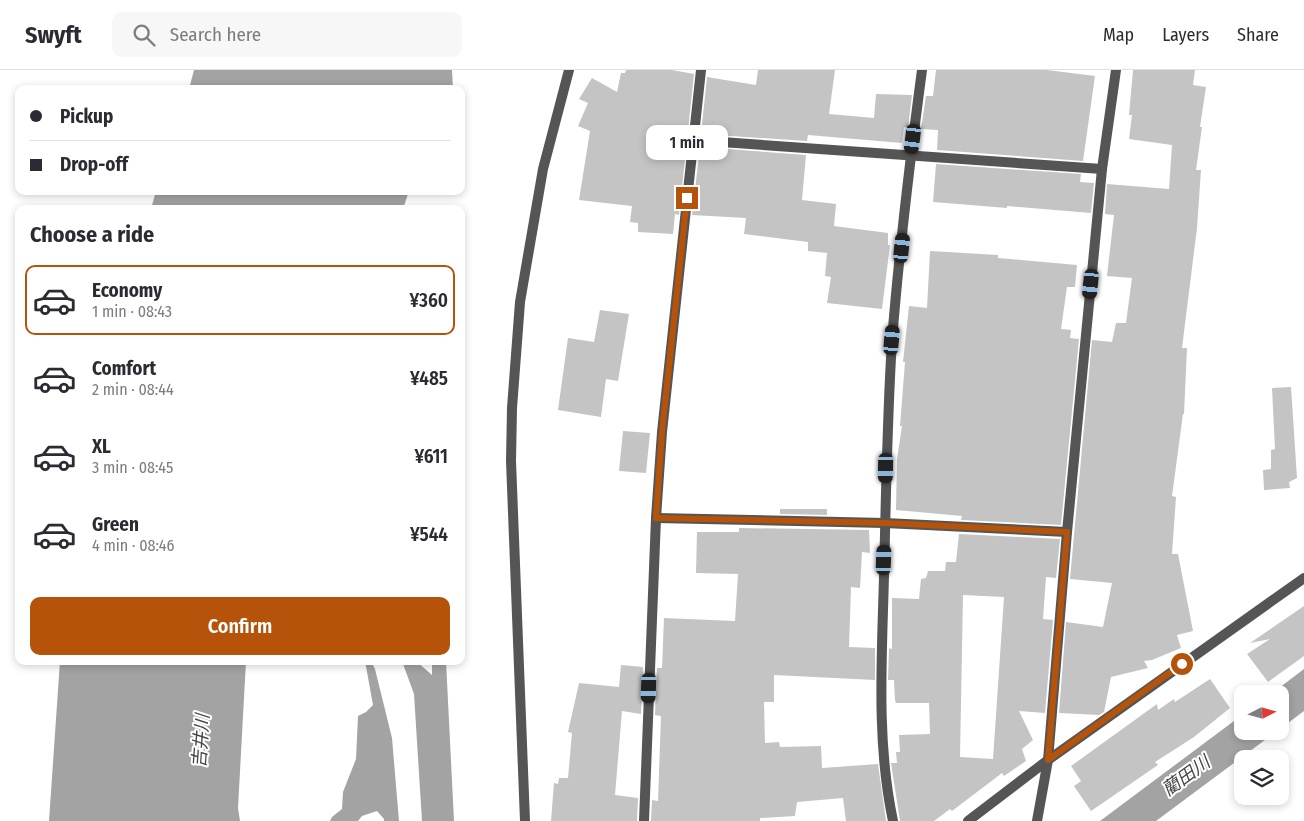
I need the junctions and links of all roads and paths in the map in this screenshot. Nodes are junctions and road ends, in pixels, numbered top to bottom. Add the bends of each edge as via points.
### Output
1 (569, 70) edge
2 (701, 70) edge
3 (922, 70) edge
4 (1116, 70) edge
5 (693, 140) junction
6 (911, 157) junction
7 (1102, 169) junction
8 (656, 518) junction
9 (885, 523) junction
10 (1067, 532) junction
11 (1304, 578) edge
12 (1048, 760) junction
13 (525, 821) edge
14 (644, 821) edge
15 (893, 821) edge
16 (968, 821) edge
17 (1037, 821) edge

1 - 13 street via 542,169 520,302 512,408 511,470
2 - 5 street
3 - 6 street
4 - 7 street
5 - 6 street
5 - 8 street
6 - 7 street
6 - 9 street via 892,340
7 - 10 street
8 - 9 street
8 - 14 street
9 - 10 street
9 - 15 street via 881,710 887,792
10 - 12 street
11 - 12 street
12 - 16 street
12 - 17 street

